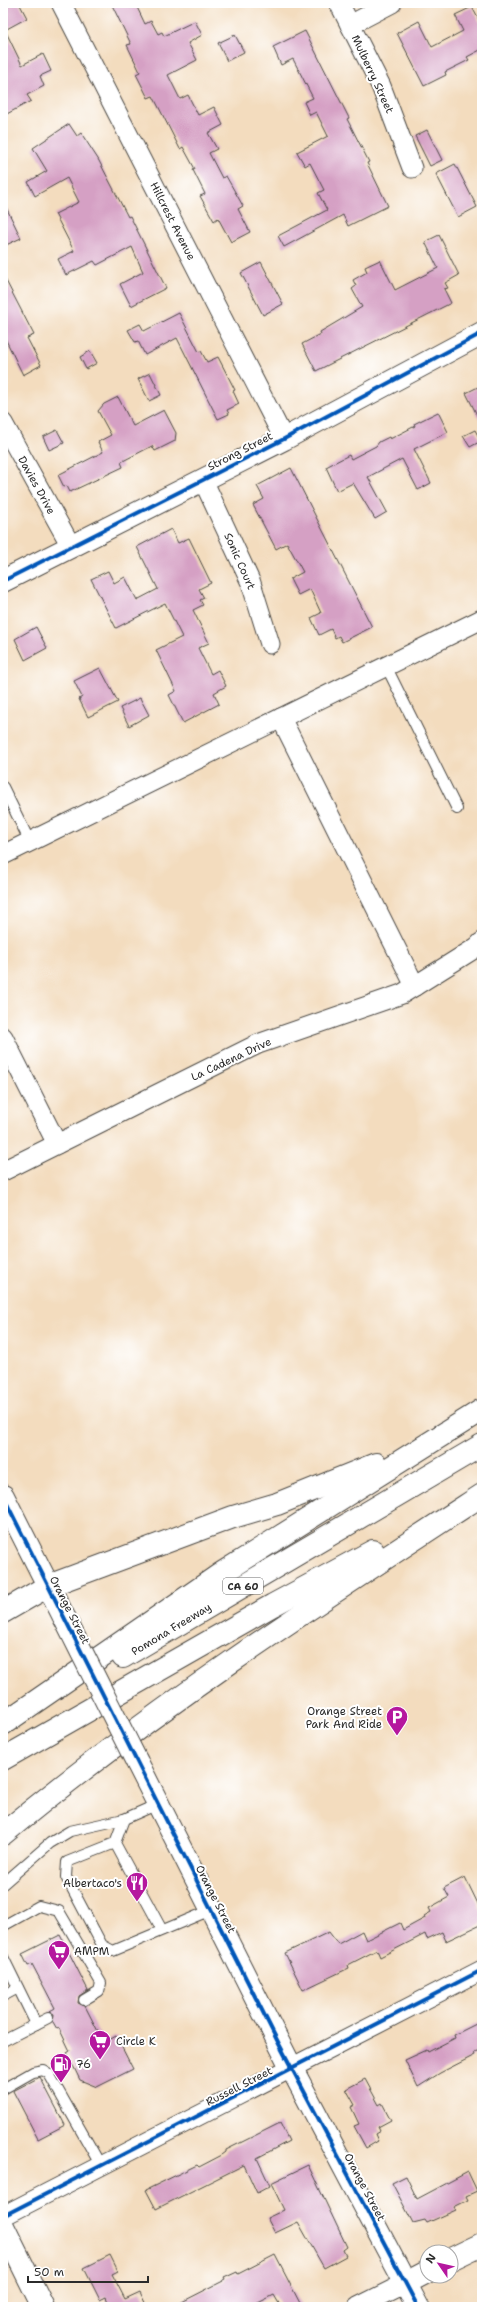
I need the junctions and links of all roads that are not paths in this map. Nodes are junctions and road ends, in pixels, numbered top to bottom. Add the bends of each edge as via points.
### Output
1 (61, 3) edge
2 (339, 3) edge
3 (392, 3) edge
4 (350, 25) junction
5 (412, 168) dead end
6 (482, 332) edge
7 (3, 423) edge
8 (284, 439) junction
9 (203, 480) junction
10 (71, 546) junction
11 (3, 581) edge
12 (482, 619) edge
13 (270, 644) dead end
14 (386, 666) junction
15 (281, 718) junction
16 (3, 788) edge
17 (457, 809) dead end
18 (30, 842) junction
19 (3, 855) edge
20 (482, 942) edge
21 (415, 986) junction
22 (3, 1037) edge
23 (57, 1144) junction
24 (3, 1171) edge
25 (482, 1409) edge
26 (482, 1445) edge
27 (482, 1494) edge
28 (3, 1496) edge
29 (48, 1586) junction
30 (3, 1612) edge
31 (3, 1725) edge
32 (3, 1759) edge
33 (158, 1804) junction
34 (124, 1819) junction
35 (3, 1834) edge
36 (116, 1843) junction
37 (3, 1884) edge
38 (211, 1910) junction
39 (3, 1926) edge
40 (162, 1930) junction
41 (4, 1961) edge
42 (482, 1970) edge
43 (7, 1977) edge
44 (18, 1988) junction
45 (3, 1996) edge
46 (84, 2000) dead end
47 (48, 2018) dead end
48 (36, 2024) junction
49 (3, 2041) edge
50 (292, 2069) junction
51 (3, 2089) edge
52 (101, 2166) junction
53 (3, 2216) edge
54 (3, 2226) edge
55 (482, 2244) edge
56 (459, 2255) edge
57 (419, 2276) edge
58 (406, 2283) junction
59 (43, 2307) edge
60 (358, 2307) edge
61 (418, 2307) edge

1 - 8 street, Hillcrest Avenue
2 - 4 street, Mulberry Street
3 - 4 street
4 - 5 street, Mulberry Street via 381,86
6 - 8 main road, Strong Street
7 - 10 street, Davies Drive
8 - 9 main road, Strong Street
9 - 10 main road, Strong Street
9 - 13 street, Sonic Court via 251,584
10 - 11 main road, Strong Street
12 - 14 street
14 - 15 street
14 - 17 lane
15 - 18 street
15 - 21 street
16 - 18 lane
18 - 19 street
20 - 21 street, La Cadena Drive
21 - 23 street, La Cadena Drive via 402,994 258,1044
22 - 23 street
23 - 24 street, La Cadena Drive
25 - 29 main road via 382,1462 277,1504 233,1516
25 - 31 main road via 222,1573
26 - 31 main road, Pomona Freeway / CA 60
27 - 32 main road, CA 60 via 273,1605
27 - 35 main road via 292,1619 172,1702
28 - 29 main road, Orange Street
29 - 30 main road
29 - 33 main road, Orange Street, bridge
33 - 34 lane
33 - 38 main road, Orange Street
34 - 36 lane
34 - 37 lane via 70,1831 50,1843
36 - 40 lane
36 - 40 lane via 67,1862 66,1877 102,1945 113,1951
38 - 40 lane
38 - 50 main road, Orange Street
39 - 46 lane via 39,1906 60,1912 101,1983 98,1991
41 - 43 lane
42 - 50 street, Russell Street
43 - 44 lane
44 - 45 lane
44 - 48 lane
47 - 48 lane
48 - 49 lane
50 - 52 street, Russell Street
50 - 58 main road, Orange Street
51 - 52 lane via 32,2072 43,2070 49,2074
52 - 53 street, Russell Street
54 - 59 main road
55 - 56 main road
57 - 58 main road
58 - 60 street
58 - 61 main road, Orange Street

